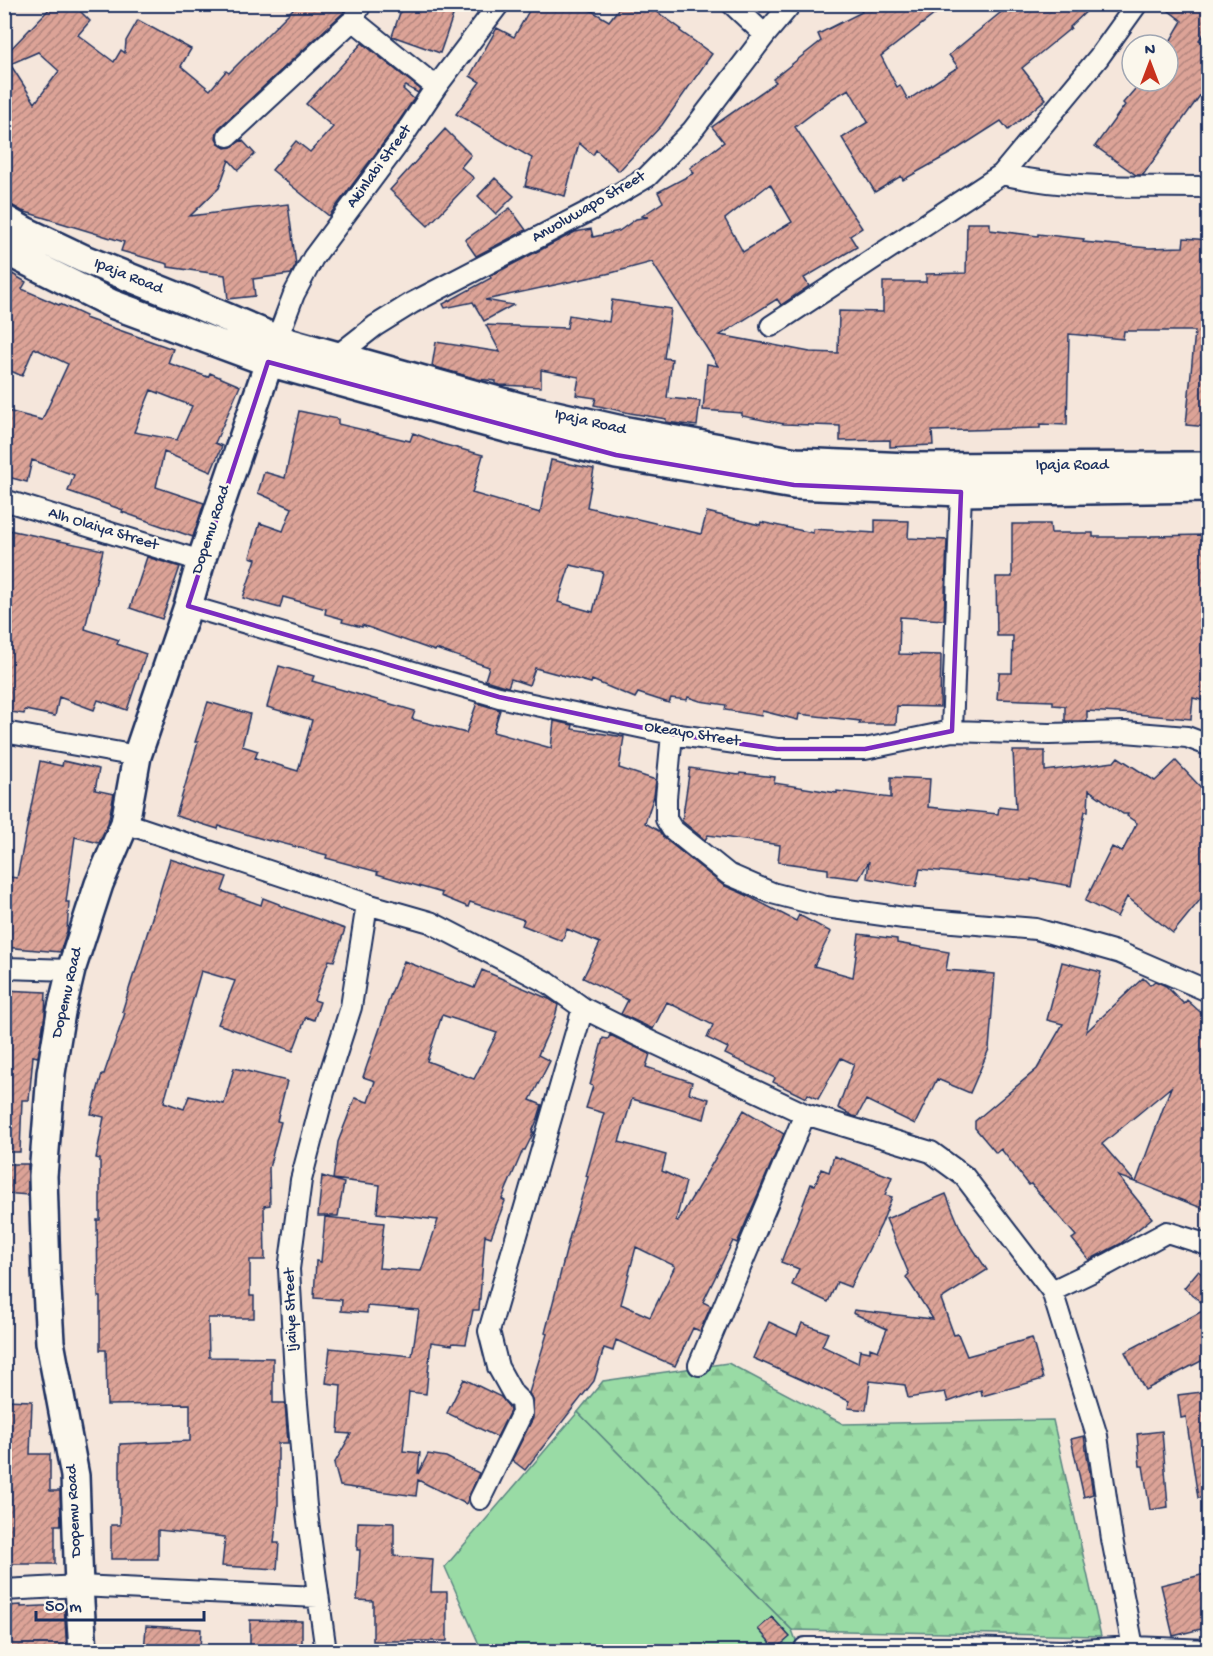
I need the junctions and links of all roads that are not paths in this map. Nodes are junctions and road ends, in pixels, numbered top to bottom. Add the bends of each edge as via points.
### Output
1 (499, 4) edge
2 (732, 4) edge
3 (791, 4) edge
4 (1137, 4) edge
5 (357, 12) edge
6 (765, 35) junction
7 (436, 87) junction
8 (228, 136) dead end
9 (1002, 174) junction
10 (1209, 187) edge
11 (4, 219) edge
12 (4, 250) edge
13 (771, 326) dead end
14 (272, 351) junction
15 (333, 367) junction
16 (1209, 466) edge
17 (1209, 488) edge
18 (961, 492) junction
19 (4, 500) edge
20 (201, 561) junction
21 (188, 606) junction
22 (952, 731) junction
23 (4, 732) edge
24 (672, 734) junction
25 (1209, 745) edge
26 (137, 756) junction
27 (125, 823) junction
28 (367, 904) junction
29 (4, 968) edge
30 (71, 970) junction
31 (1209, 991) edge
32 (583, 1008) junction
33 (805, 1114) junction
34 (1209, 1245) edge
35 (1052, 1291) junction
36 (699, 1365) dead end
37 (480, 1499) dead end
38 (79, 1586) junction
39 (4, 1590) edge
40 (318, 1597) junction
41 (1132, 1647) junction
42 (805, 1648) dead end
43 (963, 1650) edge
44 (1209, 1650) edge
45 (83, 1652) edge
46 (326, 1652) edge

1 - 7 street, Akinlabi Street
2 - 6 street
3 - 6 street, Anuoluwapo Street
4 - 9 street via 1099,57
5 - 7 street
5 - 8 street
6 - 15 street, Anuoluwapo Street via 692,131 647,177 412,303 375,326
7 - 14 street, Akinlabi Street via 314,258 294,294
9 - 10 street via 1032,181 1103,186
9 - 13 street
11 - 14 main road, Ipaja Road via 84,260 186,300
12 - 14 main road, Ipaja Road via 112,303
14 - 15 main road, Ipaja Road
14 - 20 main road, Dopemu Road
15 - 16 main road, Ipaja Road via 622,430 796,462 908,467
15 - 18 main road, Ipaja Road via 513,430 616,455 794,484
17 - 18 main road, Ipaja Road
18 - 22 street
19 - 20 street, Alh Olaiya Street
20 - 21 main road, Dopemu Road
21 - 24 street, Okeayo Street via 499,697
21 - 26 main road, Dopemu Road
22 - 24 street, Okeayo Street via 865,749 777,749
22 - 25 street, Okeayo Street via 1125,732 1187,737
23 - 26 street
24 - 31 street via 666,819 672,829 728,874 772,893 826,907 1036,929 1120,953
26 - 27 main road, Dopemu Road
27 - 28 street
27 - 30 main road, Dopemu Road via 99,884
28 - 32 street via 430,922 548,983
28 - 40 street, Ijaiye Street via 351,1007 301,1180 289,1269 306,1506
29 - 30 street
30 - 38 main road, Dopemu Road via 51,1073 43,1176 50,1342 75,1476
32 - 33 street
32 - 37 street via 489,1331 498,1367 521,1402 522,1413
33 - 35 street via 932,1152 964,1176
33 - 36 street
34 - 35 street via 1167,1232
35 - 41 street via 1097,1436
38 - 39 street
38 - 40 street
38 - 45 main road, Dopemu Road
40 - 46 street, Ijaiye Street
41 - 43 street via 1062,1652
41 - 44 street
42 - 43 street

